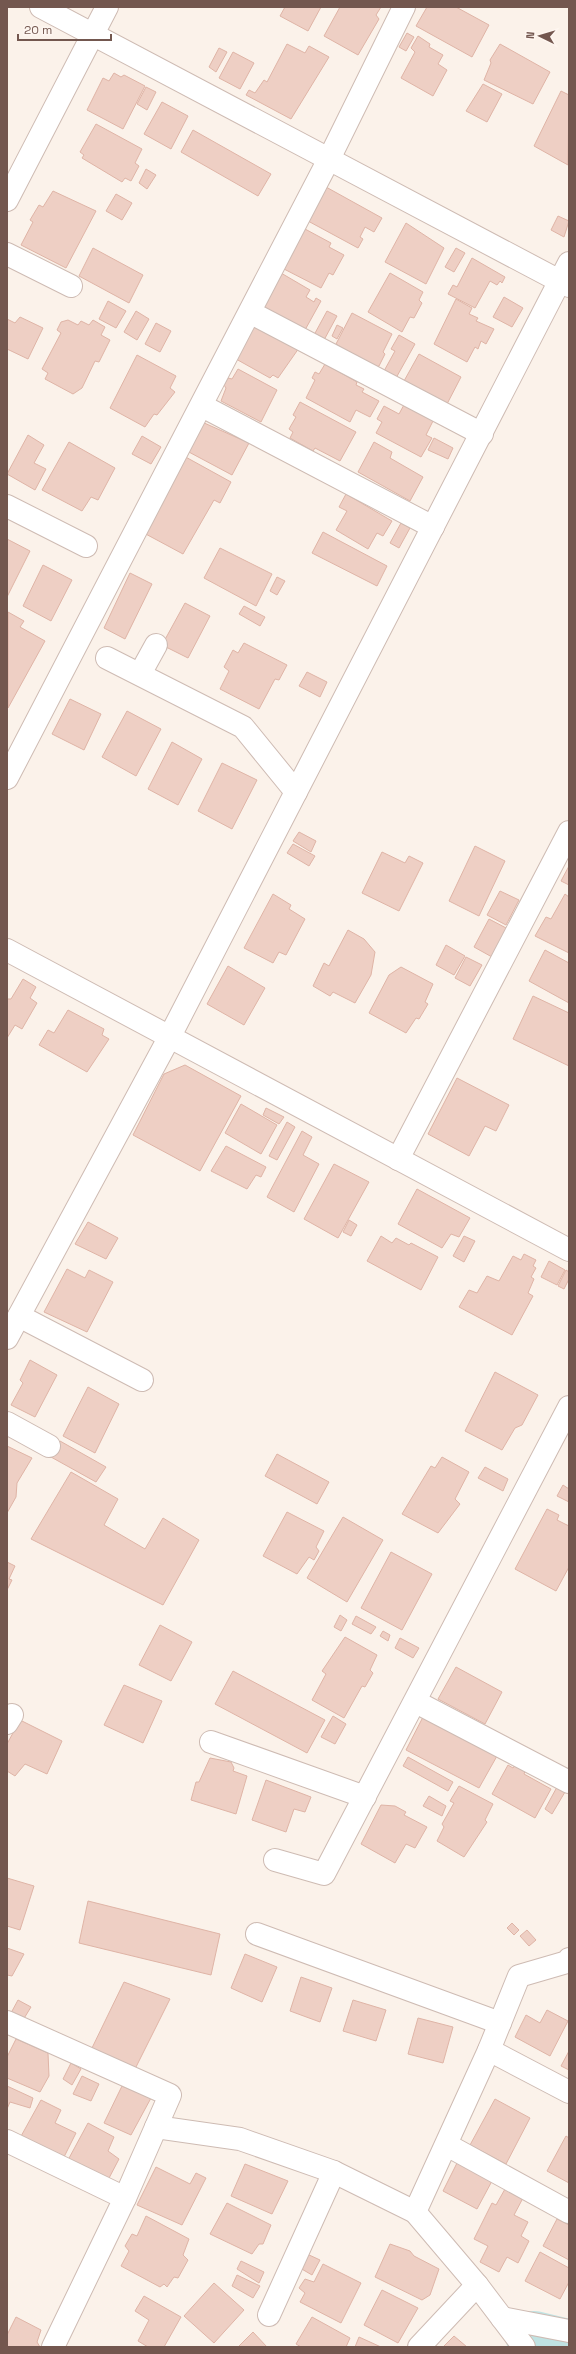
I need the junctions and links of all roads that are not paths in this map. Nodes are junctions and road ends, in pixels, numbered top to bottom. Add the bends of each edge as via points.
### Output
1 (41, 7) edge
2 (107, 7) edge
3 (404, 7) edge
4 (93, 33) junction
5 (329, 159) junction
6 (7, 200) edge
7 (7, 254) edge
8 (566, 277) edge
9 (71, 286) dead end
10 (259, 317) dead end
11 (208, 409) dead end
12 (482, 434) junction
13 (7, 506) edge
14 (433, 527) junction
15 (86, 546) dead end
16 (156, 645) dead end
17 (107, 658) dead end
18 (140, 674) junction
19 (7, 778) edge
20 (296, 792) junction
21 (569, 832) edge
22 (7, 950) edge
23 (169, 1038) junction
24 (398, 1159) junction
25 (569, 1250) edge
26 (19, 1316) junction
27 (7, 1338) edge
28 (142, 1380) dead end
29 (569, 1407) edge
30 (7, 1423) edge
31 (49, 1446) dead end
32 (416, 1702) junction
33 (211, 1742) dead end
34 (569, 1782) edge
35 (365, 1797) junction
36 (275, 1860) dead end
37 (257, 1934) dead end
38 (559, 1963) edge
39 (569, 1977) edge
40 (7, 2022) edge
41 (500, 2023) junction
42 (489, 2050) junction
43 (569, 2092) edge
44 (156, 2127) junction
45 (7, 2141) edge
46 (447, 2145) junction
47 (334, 2172) junction
48 (125, 2198) junction
49 (415, 2212) junction
50 (569, 2212) edge
51 (477, 2285) junction
52 (269, 2315) dead end
53 (502, 2318) junction
54 (569, 2331) edge
55 (53, 2347) edge
56 (419, 2347) edge
57 (524, 2347) edge

1 - 4 street
2 - 4 street
3 - 5 street
4 - 5 street
4 - 6 street
5 - 8 street
5 - 19 street
7 - 9 street
8 - 12 street
10 - 12 street
11 - 14 street
12 - 14 street
13 - 15 street
14 - 20 street
16 - 18 street
17 - 18 street
18 - 20 street via 243,727
20 - 23 street
21 - 24 street
22 - 23 street
23 - 24 street
23 - 26 street
24 - 25 street
26 - 27 street
26 - 28 street
29 - 32 street
30 - 31 street
32 - 34 street
32 - 35 street
33 - 35 street
35 - 36 street via 324,1874
37 - 41 street
38 - 39 street
38 - 41 street via 520,1976
40 - 44 street via 170,2095
41 - 42 street
42 - 43 street
42 - 46 street
44 - 47 street via 240,2139
44 - 48 street
45 - 48 street
46 - 49 street
46 - 50 street
47 - 49 street
47 - 52 street
48 - 55 street
49 - 51 street
51 - 53 street
51 - 56 street
53 - 54 street
53 - 57 street

